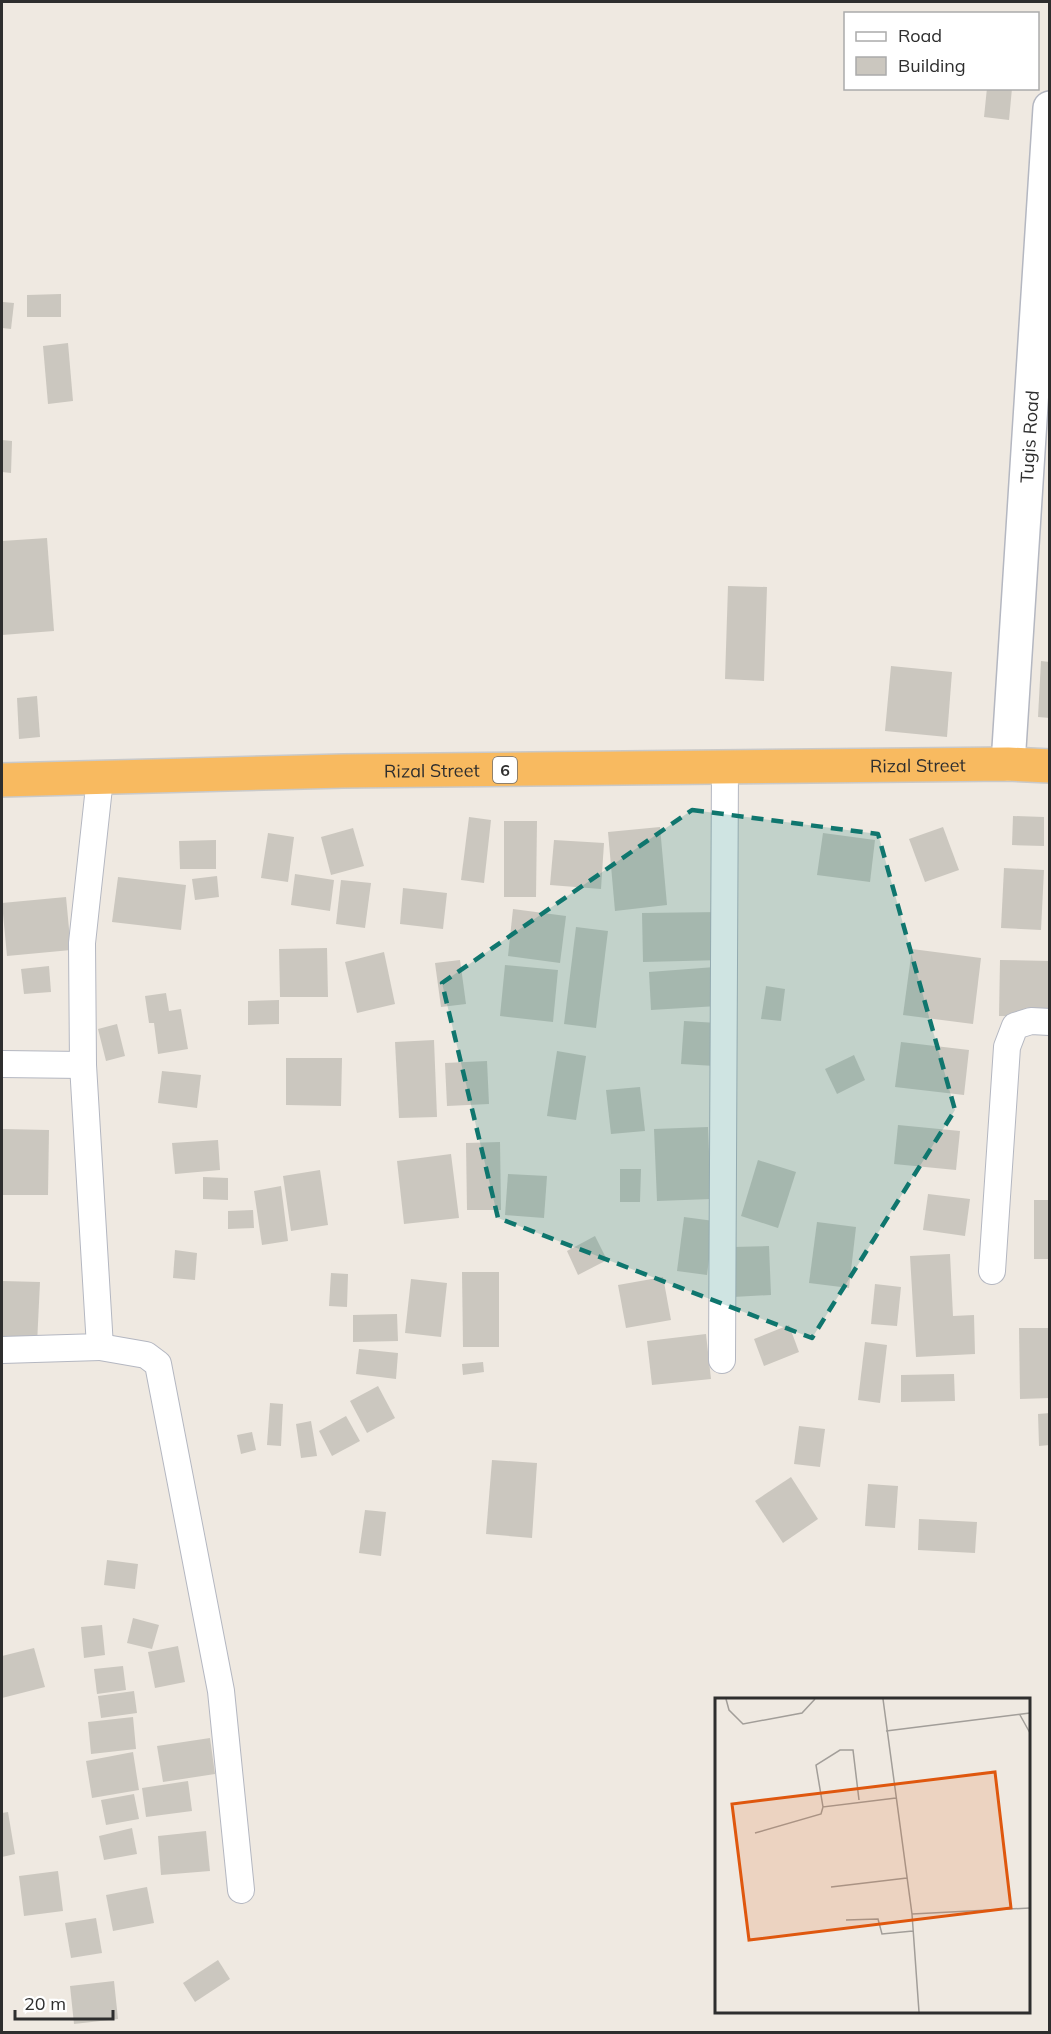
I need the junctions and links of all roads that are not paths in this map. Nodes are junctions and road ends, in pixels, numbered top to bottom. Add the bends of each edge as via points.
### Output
1 (1050, 108) edge
2 (1008, 764) junction
3 (1050, 766) edge
4 (725, 767) junction
5 (100, 778) junction
6 (2, 780) edge
7 (1050, 1022) edge
8 (2, 1064) edge
9 (83, 1065) junction
10 (992, 1272) dead end
11 (100, 1347) junction
12 (2, 1350) edge
13 (722, 1360) dead end
14 (241, 1890) dead end

1 - 2 street, Tugis Road
2 - 3 highway, 6
2 - 4 highway, Rizal Street / 6
4 - 5 highway, Rizal Street / 6
4 - 13 street
5 - 6 highway, Rizal Street / 6
5 - 9 street via 82,943
7 - 10 street via 1031,1021 1015,1026 1007,1047
8 - 9 street
9 - 11 street
11 - 12 street
11 - 14 street via 146,1355 158,1364 221,1691

